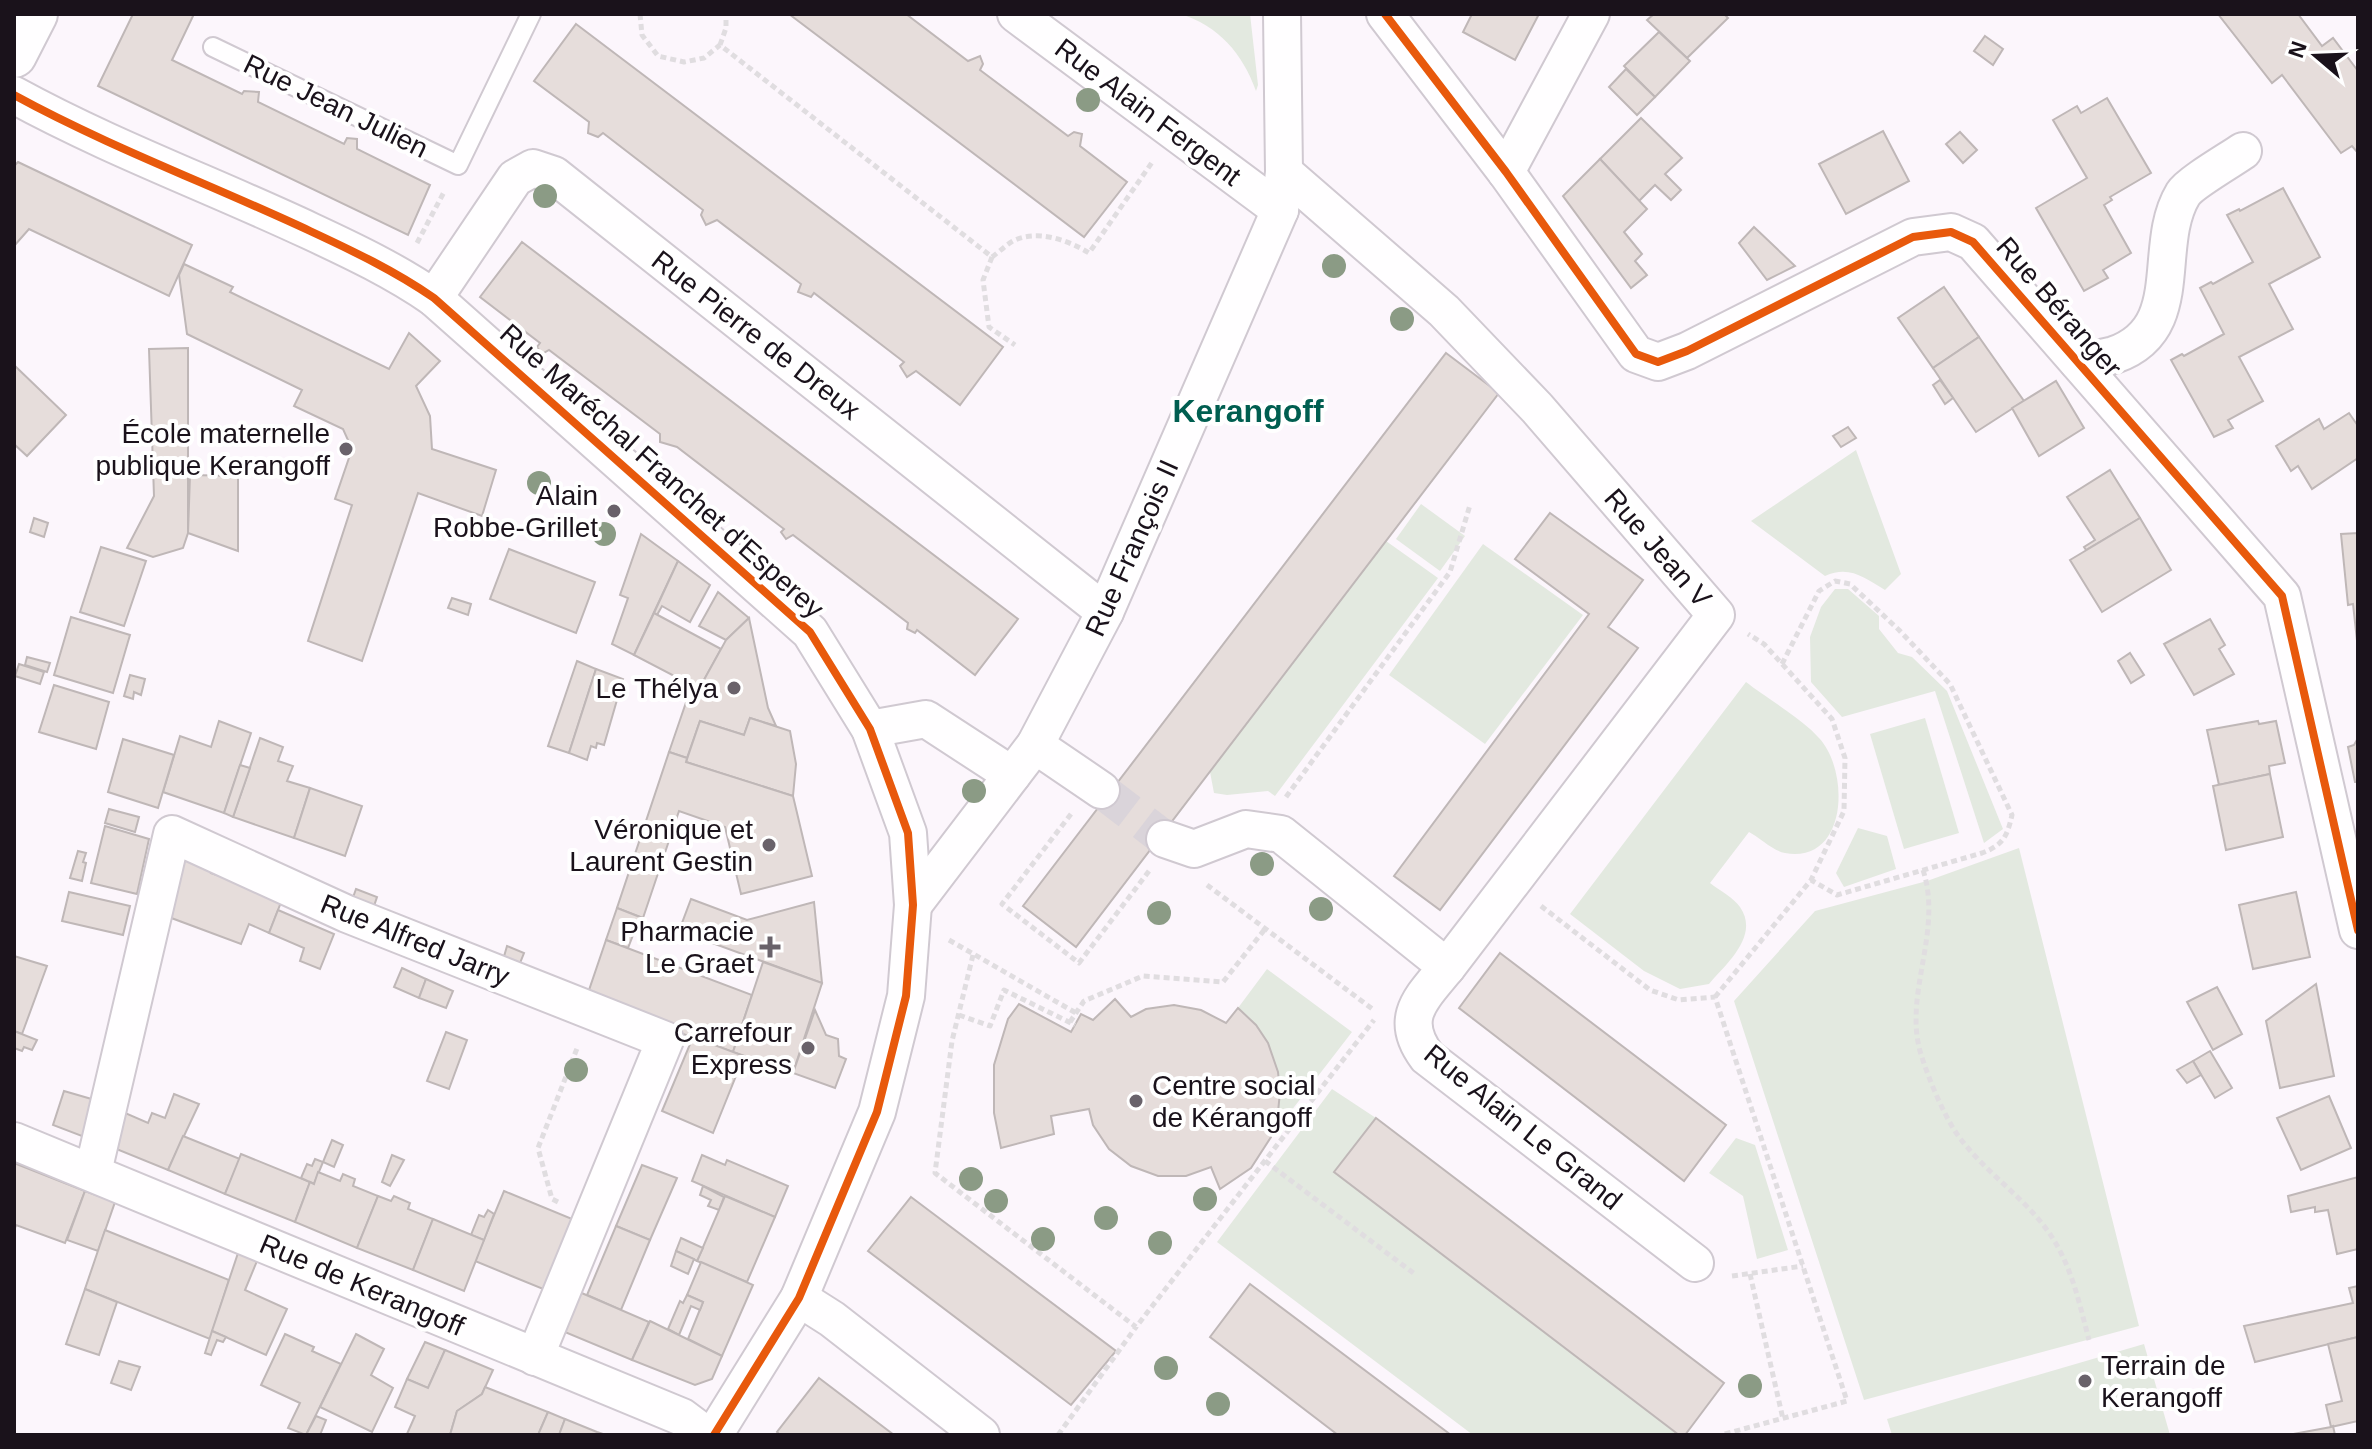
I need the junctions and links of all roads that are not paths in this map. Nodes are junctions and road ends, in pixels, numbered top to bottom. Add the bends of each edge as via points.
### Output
1 (35, 14) edge
2 (531, 14) edge
3 (1016, 14) edge
4 (1282, 14) edge
5 (1385, 14) edge
6 (1591, 14) edge
7 (213, 47) dead end
8 (14, 55) edge
9 (14, 95) edge
10 (2243, 151) dead end
11 (1284, 172) junction
12 (1506, 172) junction
13 (1280, 210) junction
14 (434, 298) junction
15 (2078, 362) junction
16 (1105, 612) junction
17 (870, 729) junction
18 (1035, 745) junction
19 (1012, 775) junction
20 (1097, 787) tunnel mouth
21 (1160, 852) tunnel mouth
22 (912, 915) junction
23 (2358, 930) edge
24 (1447, 967) junction
25 (14, 1141) edge
26 (93, 1172) junction
27 (1695, 1263) road end
28 (799, 1298) junction
29 (535, 1357) junction
30 (706, 1435) edge
31 (714, 1435) edge
32 (981, 1435) edge

1 - 8 street
2 - 7 lane, Rue Jean Julien via 458,165
3 - 13 street, Rue Alain Fergent
4 - 11 street, Rue François II
5 - 12 street, Rue Béranger
6 - 12 street
9 - 14 street, Rue Maréchal Franchet d'Esperey via 363,255
10 - 15 street, Rue Béranger via 2185,191 2170,226 2158,318 2140,342 2114,355
11 - 13 street, Rue François II
11 - 24 street, Rue Jean V via 1444,311 1537,408 1716,615
12 - 15 street, Rue Béranger via 1636,354 1658,362 1913,237 1951,232 1973,242
13 - 16 street, Rue François II
14 - 16 street, Rue Pierre de Dreux via 515,178 533,168 554,175
14 - 17 street, Rue Maréchal Franchet d'Esperey via 810,632
15 - 23 street, Rue Béranger via 2282,596
16 - 18 street, Rue François II
17 - 19 street via 926,719
17 - 22 street, Rue Maréchal Franchet d'Esperey via 908,833
18 - 19 street, Rue François II
18 - 20 street
19 - 22 street, Rue François II
21 - 24 street via 1194,849 1246,829 1281,834
22 - 28 street, Rue Maréchal Franchet d'Esperey via 906,996 877,1112
24 - 27 street, Rue Alain Le Grand via 1424,995 1412,1021 1416,1042 1427,1057
25 - 26 street, Rue de Kerangoff
26 - 29 street, Rue de Kerangoff
26 - 29 street, Rue Alfred Jarry via 172,834 347,914 665,1040
28 - 31 street, Rue Maréchal Franchet d'Esperey
28 - 32 street
29 - 30 street, Rue de Kerangoff via 682,1417

